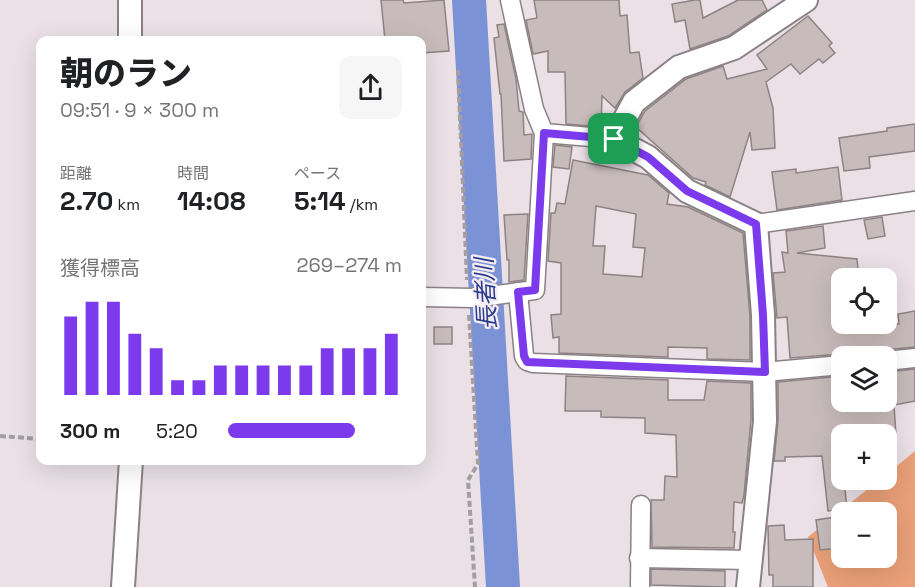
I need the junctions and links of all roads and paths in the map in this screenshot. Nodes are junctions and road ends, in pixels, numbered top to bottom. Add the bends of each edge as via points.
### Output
1 (130, 0) edge
2 (510, 0) edge
3 (806, 0) edge
4 (130, 36) edge
5 (458, 70) dead end
6 (544, 133) junction
7 (614, 139) junction
8 (915, 201) edge
9 (756, 224) junction
10 (512, 293) junction
11 (426, 297) edge
12 (470, 298) junction
13 (915, 358) edge
14 (897, 360) edge
15 (831, 366) edge
16 (765, 372) junction
17 (0, 436) edge
18 (36, 440) edge
19 (131, 465) edge
20 (641, 504) dead end
21 (639, 558) junction
22 (750, 560) junction
23 (123, 587) edge
24 (475, 587) edge
25 (639, 587) edge
26 (748, 587) edge

1 - 4 street
2 - 6 street via 534,109
3 - 7 street via 734,48 679,67 634,102
5 - 12 path
6 - 7 street
6 - 10 street via 535,290
7 - 9 street via 648,157 687,191
8 - 9 street
9 - 16 street
10 - 12 street
10 - 16 street via 527,362
11 - 12 street
12 - 24 path via 478,464 468,480
13 - 14 street
15 - 16 street
16 - 22 street via 765,421
17 - 18 path
19 - 23 street
20 - 21 street
21 - 22 street
21 - 25 street
22 - 26 street

